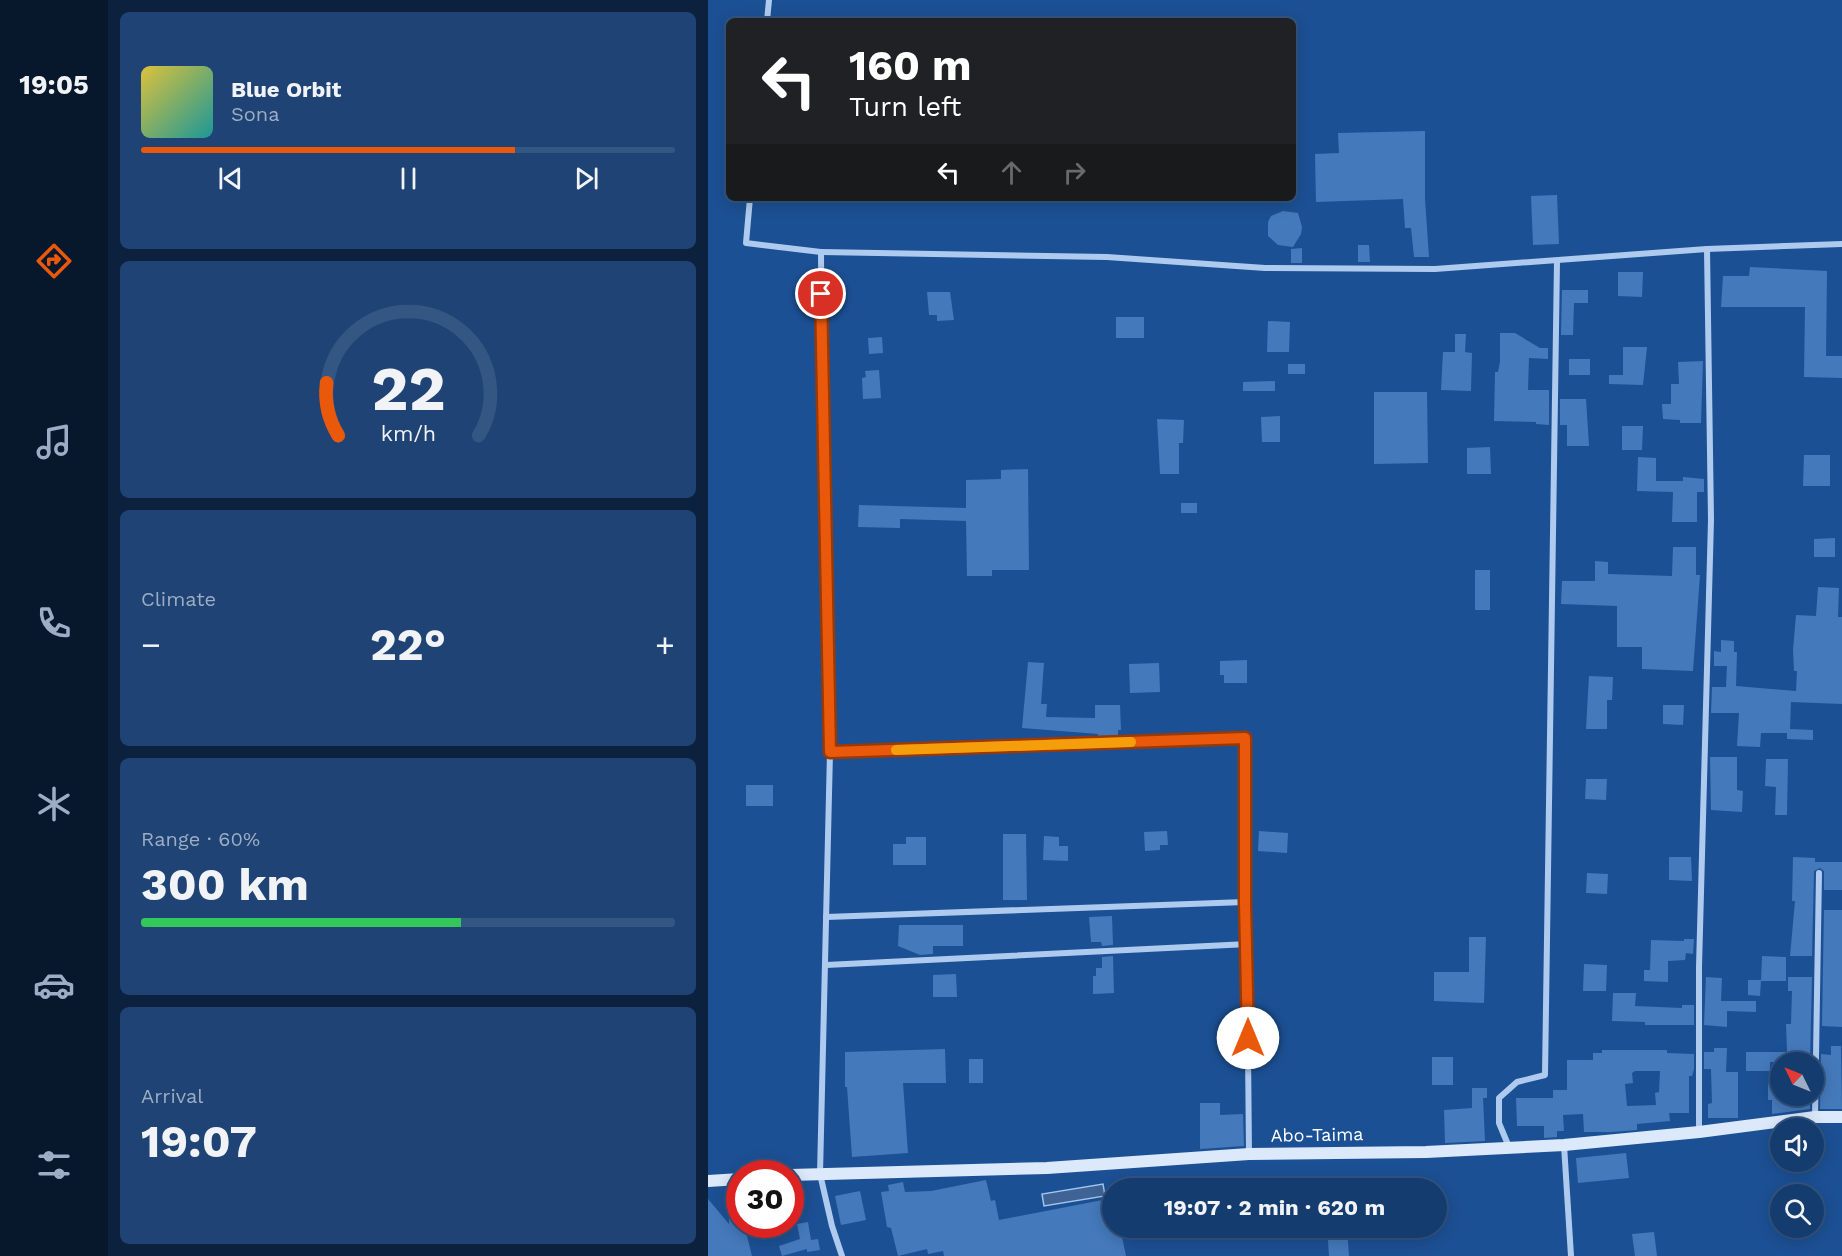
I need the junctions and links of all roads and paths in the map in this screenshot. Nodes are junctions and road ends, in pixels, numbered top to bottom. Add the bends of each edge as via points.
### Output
1 (769, 0) edge
2 (767, 18) edge
3 (750, 201) edge
4 (1842, 244) edge
5 (1707, 249) junction
6 (821, 252) junction
7 (1557, 261) junction
8 (830, 752) junction
9 (1819, 873) dead end
10 (1245, 902) junction
11 (826, 917) junction
12 (1248, 944) junction
13 (826, 965) junction
14 (1842, 1117) edge
15 (1815, 1118) joint
16 (1770, 1123) edge
17 (1699, 1132) junction
18 (1564, 1144) junction
19 (1509, 1147) junction
20 (1249, 1154) junction
21 (820, 1174) junction
22 (804, 1175) edge
23 (726, 1180) edge
24 (708, 1181) edge
25 (842, 1256) edge
26 (1571, 1256) edge

1 - 2 street
3 - 6 street via 746,243
4 - 5 street
5 - 7 street
5 - 17 street via 1712,520 1698,967
6 - 7 street via 1107,257 1265,268 1435,269
6 - 8 street
7 - 19 street via 1545,1075 1517,1082 1499,1098 1500,1123
8 - 10 street via 1245,738
8 - 11 street
9 - 15 street
10 - 11 street
10 - 12 street
11 - 13 street
12 - 13 street
12 - 20 street
13 - 21 street
14 - 15 street, Abo-Taima
16 - 17 street, Abo-Taima
17 - 18 street, Abo-Taima
18 - 19 street, Abo-Taima
18 - 26 street
19 - 20 street, Abo-Taima
20 - 21 street, Abo-Taima via 1047,1168
21 - 22 street, Abo-Taima
21 - 25 street
23 - 24 street

